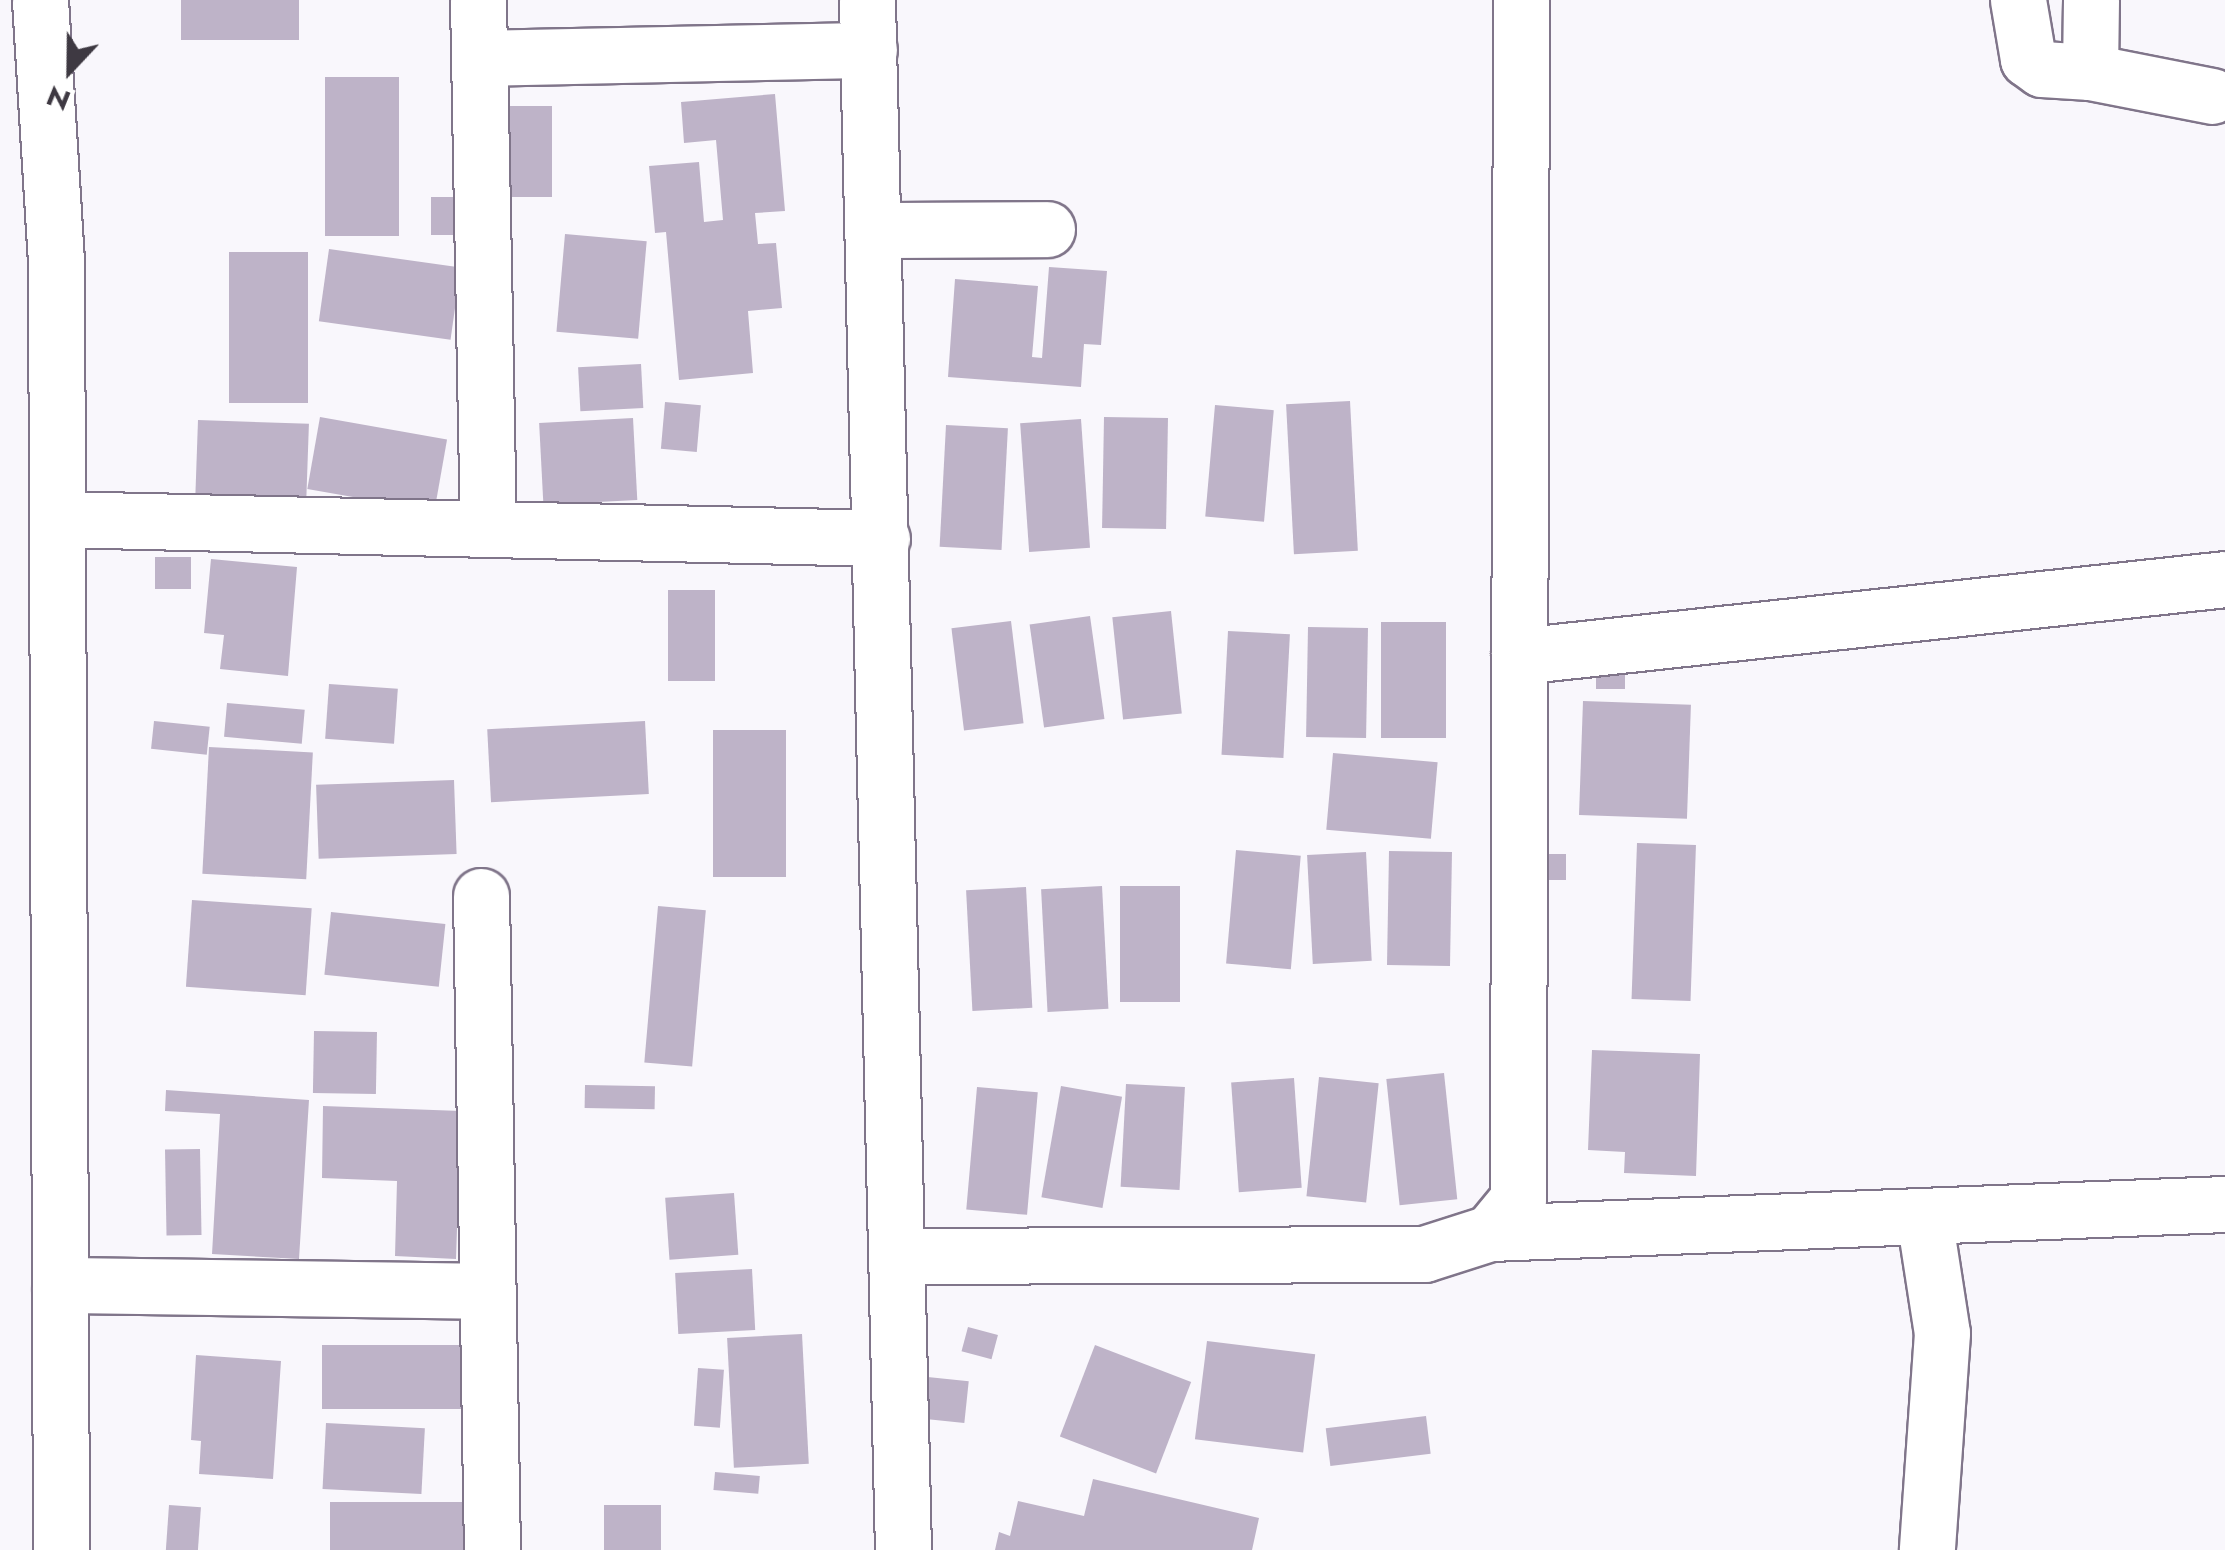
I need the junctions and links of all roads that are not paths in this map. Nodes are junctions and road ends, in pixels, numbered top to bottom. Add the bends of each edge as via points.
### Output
1 (40, 0) edge
2 (478, 0) edge
3 (1521, 0) edge
4 (2018, 0) edge
5 (2091, 0) edge
6 (868, 25) edge
7 (480, 58) junction
8 (2090, 72) junction
9 (2212, 96) dead end
10 (874, 230) junction
11 (1048, 230) dead end
12 (58, 519) junction
13 (488, 529) junction
14 (882, 538) junction
15 (2225, 580) edge
16 (1520, 656) junction
17 (481, 896) dead end
18 (2225, 1204) edge
19 (1924, 1217) junction
20 (1490, 1232) junction
21 (901, 1256) junction
22 (60, 1284) junction
23 (486, 1291) junction
24 (61, 1550) edge
25 (492, 1550) edge
26 (903, 1550) edge
27 (1927, 1550) edge

1 - 12 street via 56,259
2 - 7 street
3 - 16 street
4 - 8 street via 2028,58 2042,69
5 - 8 street
6 - 7 street
6 - 10 street
7 - 13 street
8 - 9 street
10 - 11 street
10 - 14 street
12 - 13 street
12 - 22 street
13 - 14 street
14 - 21 street
15 - 16 street
16 - 20 street via 1518,1198
17 - 23 street
18 - 19 street
19 - 20 street
19 - 27 street via 1942,1333
20 - 21 street via 1424,1254
21 - 26 street
22 - 23 street
22 - 24 street
23 - 25 street

